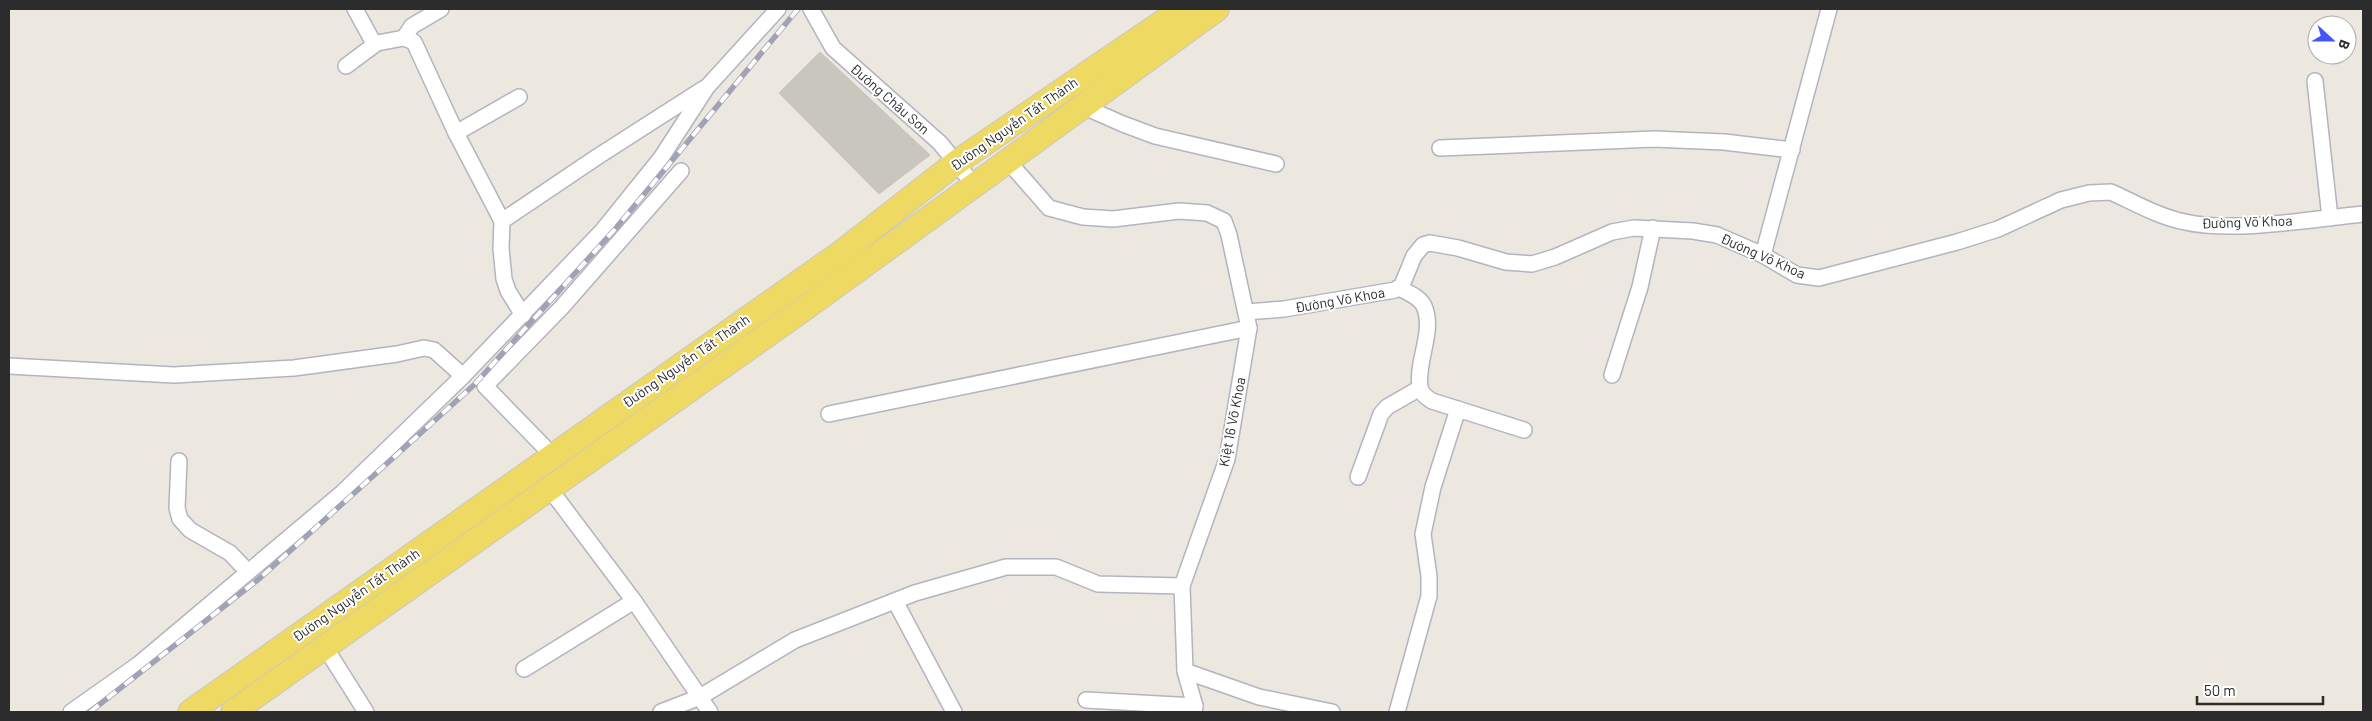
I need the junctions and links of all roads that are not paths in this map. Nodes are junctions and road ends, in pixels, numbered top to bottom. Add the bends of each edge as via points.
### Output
1 (355, 9) edge
2 (441, 9) edge
3 (778, 9) edge
4 (1182, 9) edge
5 (1217, 9) edge
6 (1829, 9) edge
7 (812, 10) edge
8 (404, 38) junction
9 (377, 43) junction
10 (346, 66) dead end
11 (2315, 81) dead end
12 (707, 87) junction
13 (519, 97) dead end
14 (1082, 106) junction
15 (456, 133) junction
16 (1440, 148) dead end
17 (1792, 150) junction
18 (1007, 160) junction
19 (957, 162) junction
20 (1276, 164) dead end
21 (681, 171) dead end
22 (974, 185) junction
23 (2363, 214) edge
24 (2330, 218) junction
25 (502, 221) junction
26 (1653, 228) junction
27 (1763, 255) junction
28 (1399, 288) junction
29 (1246, 312) junction
30 (523, 315) junction
31 (1249, 328) junction
32 (10, 368) edge
33 (1612, 374) dead end
34 (463, 376) junction
35 (1420, 388) junction
36 (1458, 409) junction
37 (829, 414) dead end
38 (1524, 430) dead end
39 (553, 456) junction
40 (179, 461) dead end
41 (1358, 477) dead end
42 (549, 488) junction
43 (248, 572) junction
44 (1182, 586) junction
45 (634, 601) junction
46 (895, 601) junction
47 (325, 648) junction
48 (524, 668) dead end
49 (1185, 671) junction
50 (700, 697) junction
51 (1086, 700) dead end
52 (1194, 709) edge
53 (1397, 710) edge
54 (71, 712) edge
55 (190, 712) edge
56 (233, 712) edge
57 (366, 712) edge
58 (662, 712) edge
59 (710, 712) edge
60 (954, 712) edge
61 (1332, 712) edge

1 - 9 street via 372,40
2 - 8 street via 412,26
3 - 12 street
4 - 19 main road, Đường Nguyễn Tất Thành
5 - 14 main road, Đường Nguyễn Tất Thành
6 - 17 street
7 - 19 street, Đường Châu Sơn via 833,48
8 - 9 street
8 - 15 street via 414,42
9 - 10 street
11 - 24 street
12 - 25 street
12 - 30 street via 661,158 603,230
13 - 15 street
14 - 18 main road, Đường Nguyễn Tất Thành
14 - 20 street via 1155,136
15 - 25 street
16 - 17 street via 1654,139 1724,142
17 - 27 street
18 - 22 main road, Đường Nguyễn Tất Thành
18 - 29 street via 1048,208 1083,217 1113,219 1188,211 1206,213 1224,221
19 - 22 street, Đường Châu Sơn
19 - 39 main road, Đường Nguyễn Tất Thành via 842,252
21 - 39 street via 562,308 484,386
22 - 42 main road, Đường Nguyễn Tất Thành
23 - 24 street, Đường Võ Khoa
24 - 27 street, Đường Võ Khoa via 2199,225 2171,218 2111,192 2101,191 2060,200 1998,228 1957,242 1833,276 1796,275
25 - 30 street via 504,279
26 - 27 street, Đường Võ Khoa via 1717,235
26 - 28 street, Đường Võ Khoa via 1612,232 1555,258 1532,264 1506,262 1430,243 1414,256
26 - 33 street via 1640,287
28 - 29 street, Đường Võ Khoa via 1387,293
28 - 35 street via 1424,306 1426,329
29 - 31 street, Kiệt 16 Võ Khoa
30 - 34 street
31 - 37 street
31 - 44 street, Kiệt 16 Võ Khoa via 1227,458
32 - 34 street via 174,375 294,368 424,348 434,350
34 - 43 street via 342,493
35 - 36 street via 1432,401
35 - 41 street via 1381,414
36 - 38 street
36 - 53 street via 1433,486 1423,534 1430,586 1426,611
39 - 55 main road, Đường Nguyễn Tất Thành
40 - 43 street via 177,508 180,519 190,530 230,553
42 - 45 street
42 - 47 main road, Đường Nguyễn Tất Thành
43 - 54 street via 139,664
44 - 46 street via 1098,584 1056,567 1006,567
44 - 49 street
45 - 48 street
45 - 50 street
46 - 50 street via 795,640
46 - 60 street
47 - 56 main road, Đường Nguyễn Tất Thành
47 - 57 street
49 - 52 street
49 - 61 street via 1259,698
50 - 58 street
50 - 59 street
51 - 52 street

